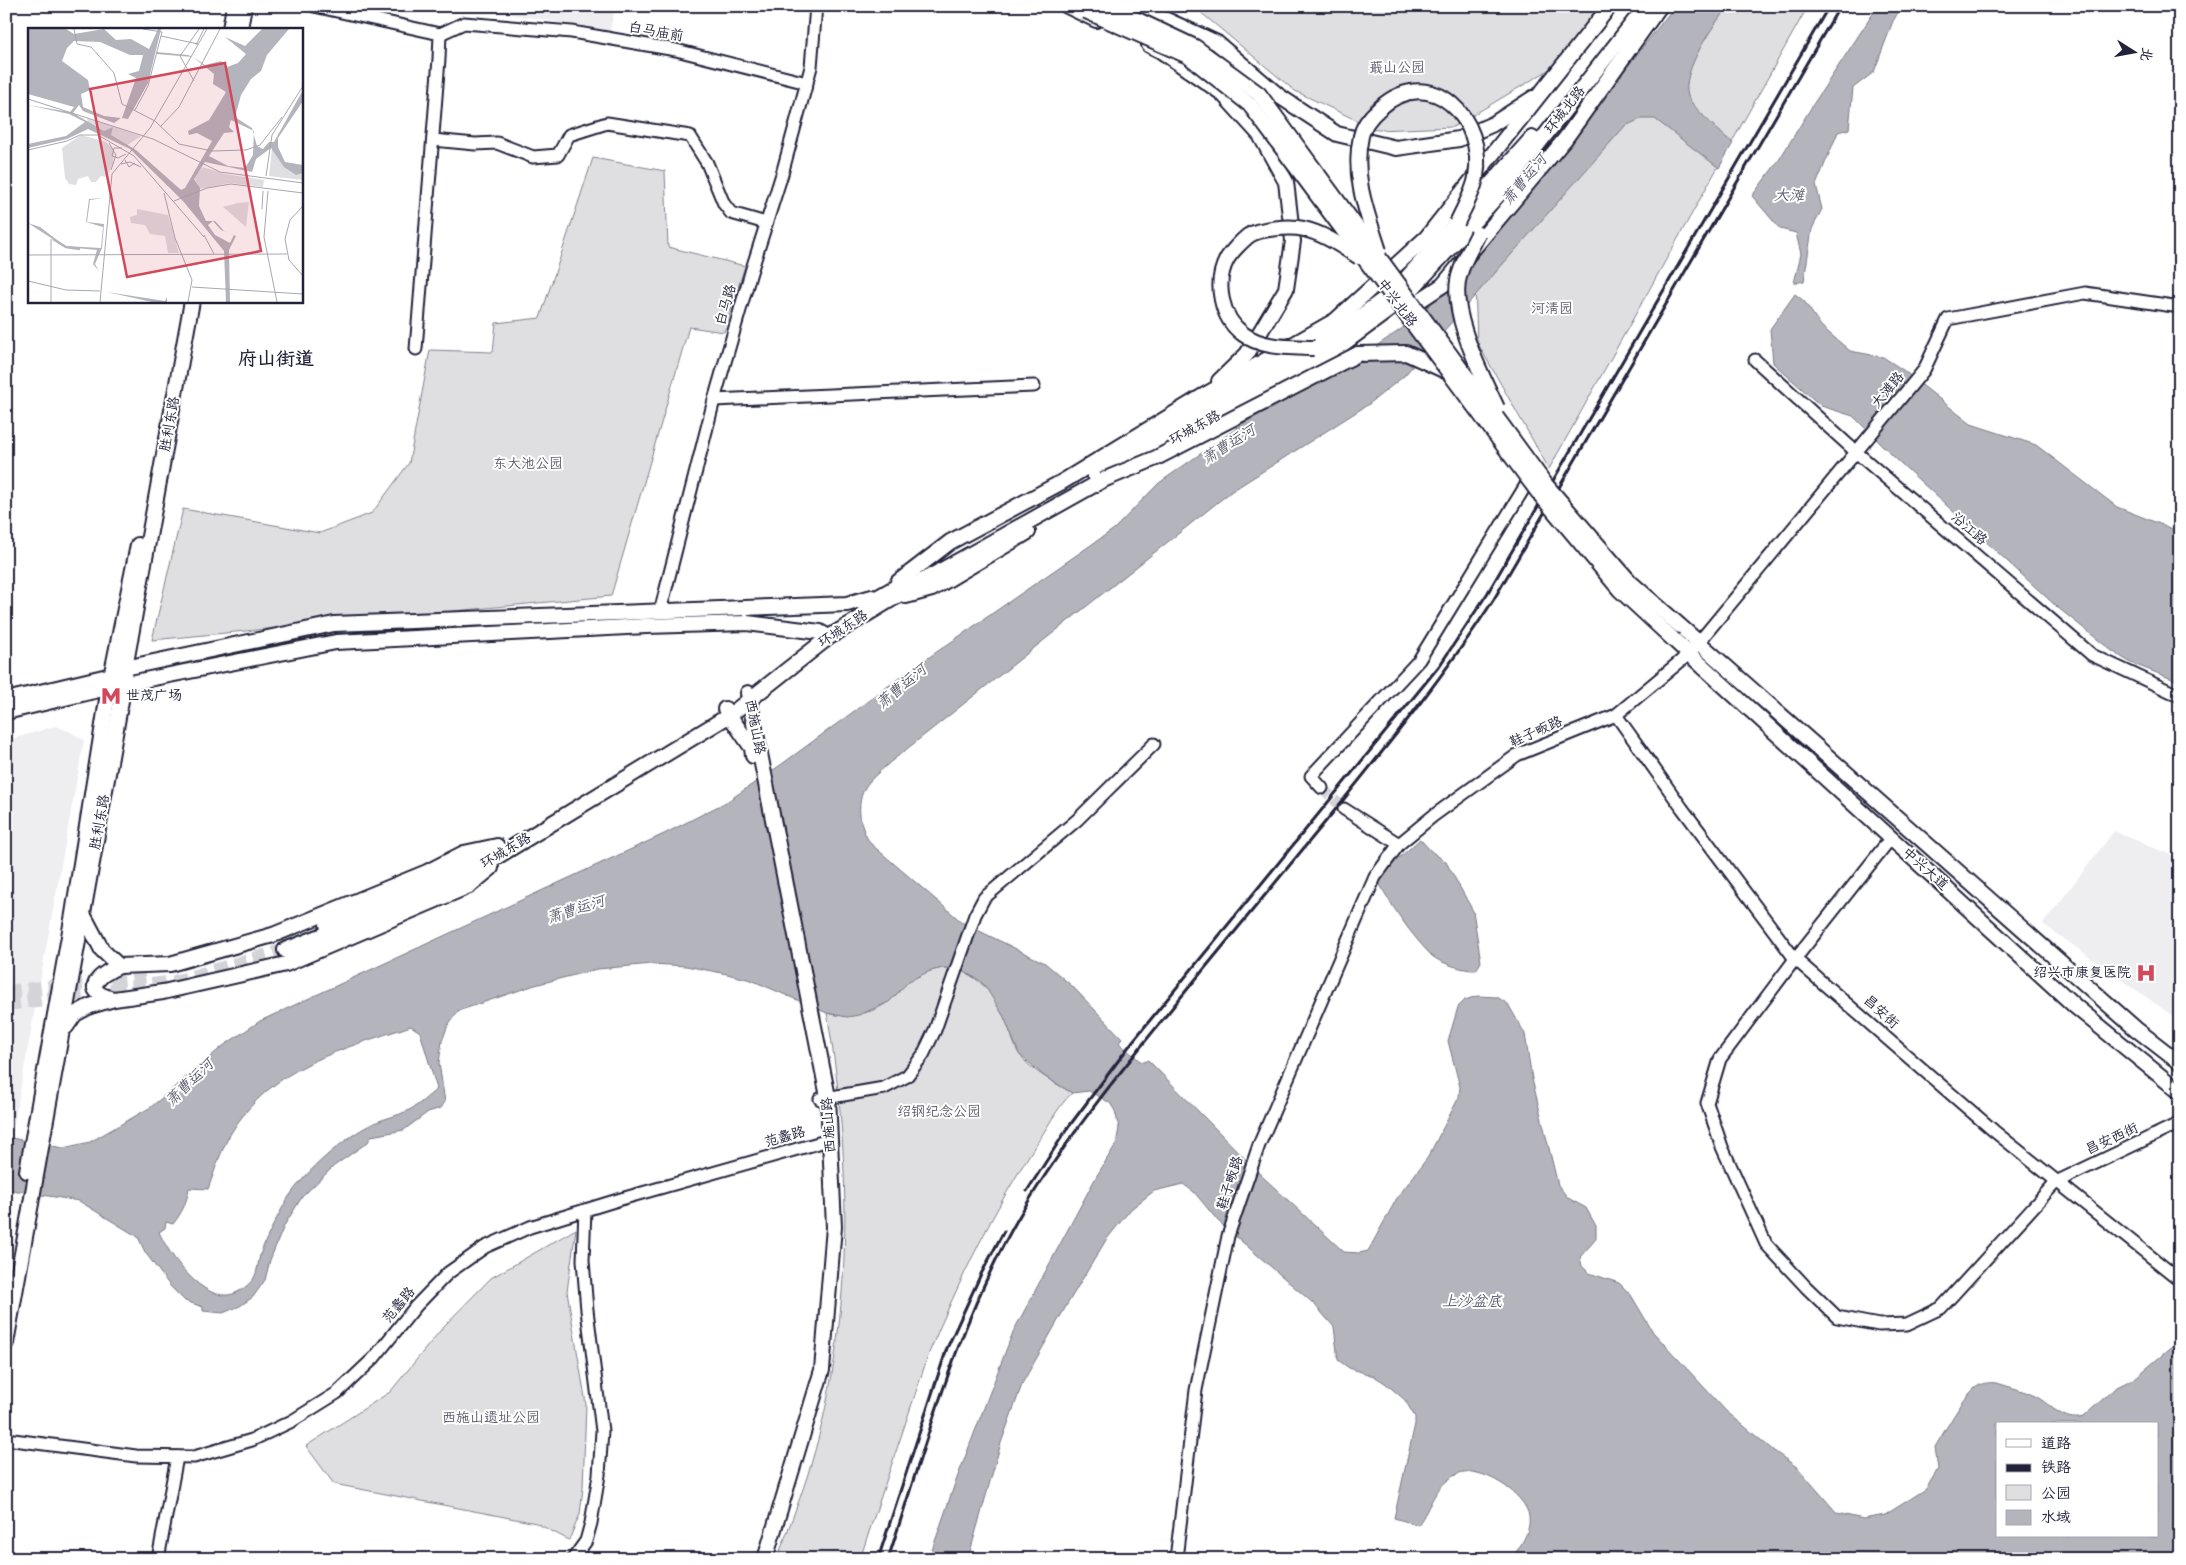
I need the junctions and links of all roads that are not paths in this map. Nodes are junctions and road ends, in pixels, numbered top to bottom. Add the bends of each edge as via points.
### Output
1 (234, 6) edge
2 (244, 6) edge
3 (314, 6) edge
4 (816, 6) edge
5 (1068, 6) edge
6 (1108, 6) edge
7 (1610, 6) edge
8 (1646, 6) edge
9 (1660, 6) edge
10 (1141, 7) edge
11 (230, 28) edge
12 (240, 28) edge
13 (440, 34) junction
14 (806, 83) junction
15 (1544, 90) junction
16 (433, 140) junction
17 (1497, 188) junction
18 (766, 223) junction
19 (1457, 223) junction
20 (1368, 263) junction
21 (1383, 264) junction
22 (1398, 296) junction
23 (184, 302) edge
24 (192, 302) edge
25 (2180, 308) edge
26 (1314, 348) junction
27 (416, 349) dead end
28 (1755, 360) dead end
29 (1450, 373) junction
30 (1034, 386) dead end
31 (1203, 396) junction
32 (714, 400) junction
33 (1512, 438) junction
34 (1856, 452) junction
35 (1103, 480) junction
36 (1529, 480) junction
37 (948, 562) junction
38 (886, 595) junction
39 (660, 612) junction
40 (1680, 626) joint
41 (824, 634) junction
42 (1674, 640) joint
43 (1699, 643) junction
44 (1690, 654) junction
45 (125, 668) junction
46 (111, 681) junction
47 (124, 684) junction
48 (749, 695) junction
49 (2180, 696) edge
50 (6, 700) edge
51 (6, 712) edge
52 (727, 712) junction
53 (1616, 715) junction
54 (1154, 744) dead end
55 (755, 747) junction
56 (1322, 788) tunnel mouth
57 (1344, 808) tunnel mouth
58 (1891, 838) junction
59 (1399, 844) junction
60 (499, 850) junction
61 (84, 916) junction
62 (284, 946) tunnel mouth
63 (1795, 959) junction
64 (119, 966) junction
65 (114, 999) junction
66 (63, 1032) junction
67 (2180, 1063) edge
68 (2180, 1092) edge
69 (823, 1093) junction
70 (43, 1111) junction
71 (2180, 1123) edge
72 (822, 1142) junction
73 (2056, 1182) junction
74 (25, 1208) junction
75 (585, 1210) junction
76 (2180, 1280) edge
77 (6, 1289) edge
78 (6, 1343) edge
79 (6, 1439) edge
80 (176, 1457) junction
81 (158, 1559) edge
82 (572, 1559) edge
83 (756, 1559) edge
84 (766, 1559) edge
85 (1176, 1559) edge

1 - 11 main road
2 - 12 main road
3 - 13 street
4 - 14 street, 白马路 via 811,67
5 - 20 main road, 中兴北路, bridge via 1188,56 1250,105
5 - 31 main road via 1162,51 1222,93 1260,135 1286,182 1293,241 1286,289 1247,354
6 - 21 main road, 中兴北路, bridge via 1195,47 1259,94
7 - 15 main road
8 - 17 main road, 环城北路
8 - 33 main road, bridge via 1587,94 1478,234 1459,274 1458,302 1470,350
9 - 38 main road via 1564,139 1443,285 1200,441 1124,477 932,589
10 - 15 main road via 1217,43 1279,96 1337,134 1396,148 1459,139 1493,124
13 - 14 street, 白马庙前 via 464,23 572,32 676,50
13 - 16 street
14 - 18 street, 白马路
15 - 31 main road via 1426,238 1336,320
16 - 18 street via 497,143 533,157 558,155 569,135 607,123 690,136 707,163 724,204 731,212
16 - 27 street
17 - 19 main road, 环城北路, bridge
17 - 22 main road, 环城北路
18 - 32 street, 白马路
19 - 21 main road, bridge via 1476,178 1478,155 1474,134 1460,111 1448,100 1429,92 1412,92 1390,100 1371,116 1361,134 1358,166 1362,198
19 - 22 main road, 环城北路
20 - 26 main road, bridge via 1328,237 1304,229 1281,227 1250,235 1228,258 1220,285 1226,315 1243,334 1267,345
20 - 29 main road, 中兴北路, bridge
21 - 33 main road, 中兴北路, bridge
22 - 26 main road, 环城东路
22 - 35 main road, 环城东路, bridge via 1339,347
23 - 46 main road, 胜利东路
24 - 45 main road, 胜利东路
25 - 34 street, 大滩路 via 2085,292 1948,319 1924,370
26 - 37 main road, 环城东路
28 - 34 street, 沿江路
29 - 35 main road, bridge via 1406,353 1358,354 1156,458
29 - 36 main road, 中兴北路, bridge
30 - 32 street
31 - 38 main road via 1062,482 950,542
32 - 39 street, 白马路
33 - 40 main road, 中兴北路, bridge via 1546,485 1630,582
34 - 43 street, 大滩路
34 - 49 street, 沿江路 via 2092,655
35 - 37 main road, 环城东路
36 - 42 main road, 中兴北路, bridge via 1620,590
36 - 56 street via 1419,660 1312,776
37 - 38 main road, 环城东路
38 - 39 main road via 847,604
38 - 41 main road, 环城东路
39 - 45 main road via 334,624
40 - 43 main road, 中兴大道
41 - 47 main road via 756,624 728,624 336,642
41 - 48 main road, 环城东路
42 - 44 main road, 中兴大道
43 - 44 street, 大滩路
43 - 67 main road, 中兴大道 via 2136,1029
44 - 53 street, 鞋子畈路
44 - 58 main road, 中兴大道
45 - 46 main road
45 - 47 main road, 胜利东路
46 - 47 main road
46 - 50 main road
46 - 51 main road
46 - 70 main road, 胜利东路
47 - 61 main road, 胜利东路
48 - 52 main road, 环城东路
48 - 55 main road, 西施山路
52 - 55 main road, 西施山路
52 - 60 main road, 环城东路
53 - 59 street, 鞋子畈路 via 1517,755
53 - 63 street, 昌安街
54 - 69 street via 1077,820 984,898 974,914 935,1030 923,1055 907,1076 884,1088
55 - 69 main road, 西施山路
57 - 59 street
58 - 63 street
58 - 68 main road, 中兴大道 via 2076,1007
59 - 85 street, 鞋子畈路 via 1375,877 1259,1144 1228,1236 1196,1390
60 - 62 main road, 环城东路
60 - 64 main road via 464,853 427,872 273,935 170,964
60 - 65 main road via 488,871 469,886 286,964 163,992
61 - 64 main road via 102,950
61 - 66 main road, 胜利东路
63 - 73 street, 昌安街
63 - 73 street via 1720,1059 1707,1103 1722,1147 1766,1244 1837,1317 1879,1325 1907,1324 1941,1308
64 - 65 main road via 105,972 96,985 96,990 103,996
65 - 66 main road via 75,1014
66 - 70 main road, 胜利东路
69 - 72 main road, 西施山路
69 - 84 main road, 西施山路 via 834,1227 822,1370
70 - 74 main road, 胜利东路
71 - 73 street, 昌安西街
72 - 75 street, 范蠡路
72 - 83 main road, 西施山路 via 828,1227 816,1369
73 - 76 street, 昌安街
74 - 77 main road, 胜利东路
74 - 78 main road, 胜利东路
75 - 80 street, 范蠡路 via 485,1247 448,1273 368,1364 337,1393 292,1422 252,1440 194,1457
75 - 82 street via 583,1260 602,1431 591,1523 586,1540
79 - 80 street, 范蠡路 via 136,1456
80 - 81 street

